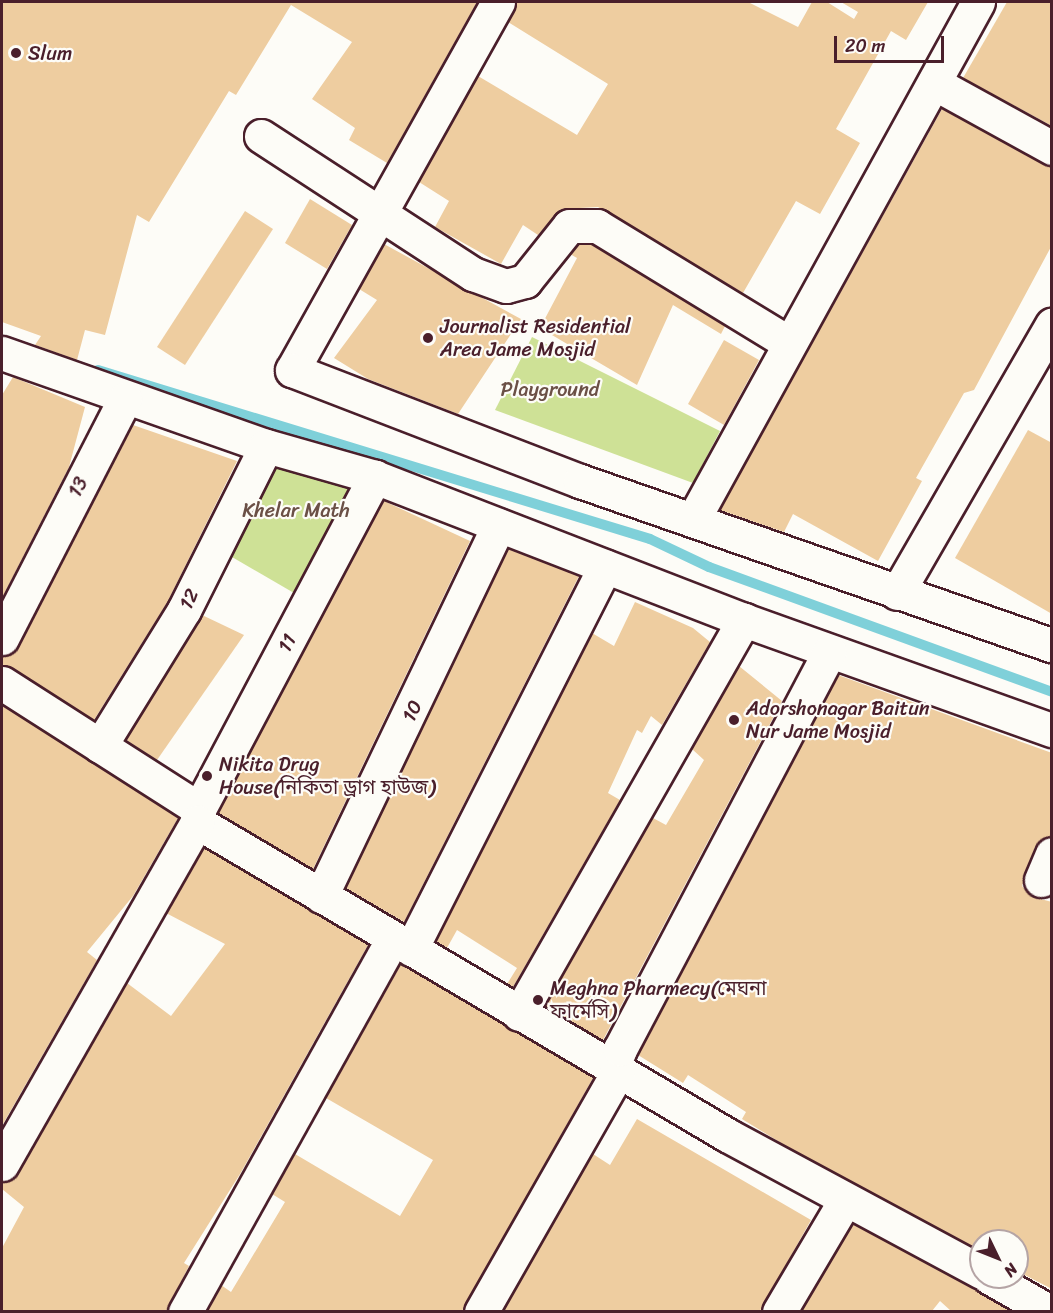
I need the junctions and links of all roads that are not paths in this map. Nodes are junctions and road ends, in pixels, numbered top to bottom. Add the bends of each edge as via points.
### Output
1 (498, 2) edge
2 (978, 2) edge
3 (934, 83) junction
4 (261, 136) dead end
5 (1052, 148) edge
6 (1052, 325) edge
7 (787, 342) junction
8 (5, 362) edge
9 (125, 399) junction
10 (266, 446) junction
11 (375, 477) junction
12 (694, 518) junction
13 (500, 525) junction
14 (605, 566) junction
15 (897, 593) junction
16 (744, 620) junction
17 (2, 638) edge
18 (1052, 645) edge
19 (829, 652) junction
20 (2, 683) edge
21 (1052, 730) edge
22 (100, 746) junction
23 (198, 816) junction
24 (321, 896) junction
25 (402, 944) junction
26 (519, 1014) junction
27 (618, 1072) junction
28 (2, 1164) edge
29 (844, 1202) junction
30 (969, 1266) edge
31 (1011, 1289) edge
32 (185, 1311) edge
33 (481, 1311) edge
34 (779, 1311) edge
35 (1050, 1311) edge

1 - 12 street via 292,370 580,481
2 - 3 street
3 - 5 street
3 - 7 street
4 - 7 street via 473,274 506,286 525,281 569,226 597,226
6 - 15 street
7 - 12 street
8 - 9 street
9 - 10 street
9 - 17 street, 13
10 - 11 street
10 - 22 street, 12 via 184,610
11 - 13 street
11 - 23 street, 11
12 - 15 street
13 - 14 street
13 - 24 street, 10
14 - 16 street
14 - 25 street
15 - 18 street
16 - 19 street
16 - 26 street
19 - 21 street
19 - 27 street via 620,1049 615,1062
20 - 22 street
22 - 23 street
23 - 24 street
23 - 28 street, 11
24 - 25 street
25 - 26 street
25 - 32 street
26 - 27 street
27 - 29 street
27 - 33 street
29 - 30 street
29 - 34 street
31 - 35 street

